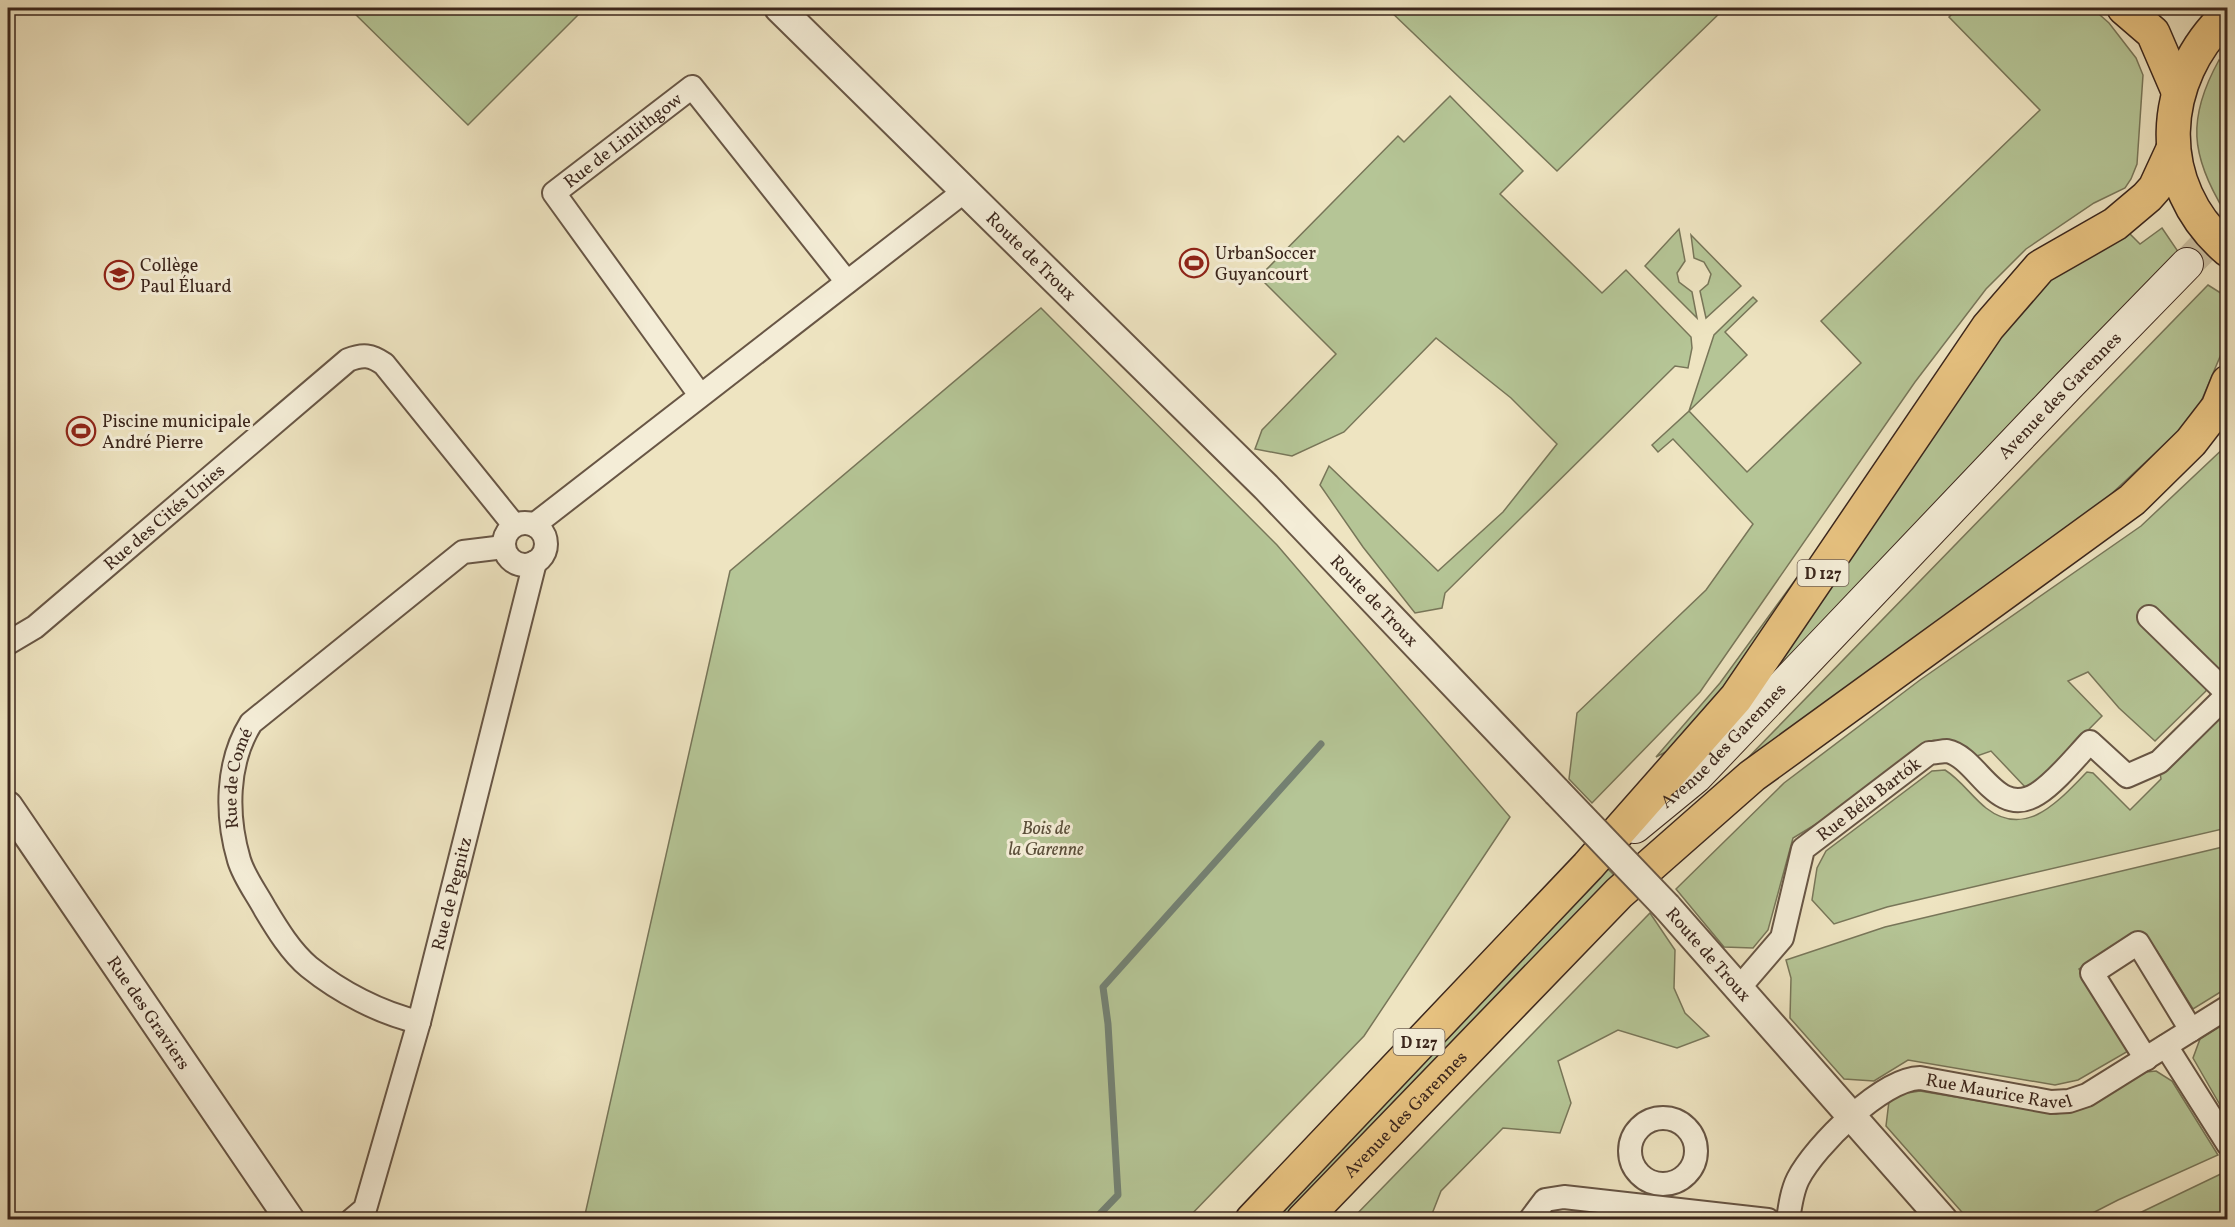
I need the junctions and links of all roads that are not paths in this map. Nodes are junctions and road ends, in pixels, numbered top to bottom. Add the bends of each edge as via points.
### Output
1 (779, 8) edge
2 (2124, 8) edge
3 (2228, 14) edge
4 (2178, 91) junction
5 (2173, 149) junction
6 (966, 190) junction
7 (2228, 250) edge
8 (847, 282) junction
9 (2228, 382) edge
10 (700, 395) junction
11 (524, 525) junction
12 (504, 547) junction
13 (535, 562) junction
14 (2150, 616) dead end
15 (8, 643) edge
16 (2228, 694) edge
17 (8, 806) edge
18 (1588, 866) junction
19 (1619, 893) junction
20 (1739, 988) junction
21 (2228, 1007) edge
22 (419, 1022) junction
23 (2191, 1030) junction
24 (2166, 1046) junction
25 (2146, 1059) junction
26 (1852, 1117) junction
27 (2228, 1144) edge
28 (1660, 1183) dead end
29 (1656, 1214) edge
30 (290, 1220) edge
31 (352, 1220) edge
32 (1252, 1220) edge
33 (1303, 1220) edge
34 (1530, 1220) edge
35 (1768, 1220) edge
36 (1788, 1220) edge
37 (1943, 1220) edge

1 - 6 street, Route de Troux
2 - 4 main road via 2153,33
3 - 4 main road via 2210,30 2191,58
4 - 5 main road
5 - 7 main road via 2181,182 2195,213
5 - 18 main road, D 127 via 2163,175 2147,197 2115,224 2040,267 1988,327 1736,698
6 - 8 street
6 - 20 street, Route de Troux, bridge via 1266,487 1667,906
8 - 10 street
8 - 10 street, Rue de Linlithgow via 693,87 554,193
9 - 19 main road, D 127 via 2218,407 2191,442 2132,500 1752,776
10 - 11 street
11 - 12 street via 506,534
11 - 13 street via 545,540 544,553
11 - 15 street, Rue des Cités Unies via 384,364 366,355 356,357 35,627
12 - 13 street via 515,563
12 - 22 street, Rue de Comé via 464,552 251,723 235,756 230,810 239,862 277,930 308,966 342,989 394,1016
13 - 22 street, Rue de Pegnitz
14 - 16 street, Rue Béla Bartók
16 - 20 street, Rue Béla Bartók via 2159,762 2127,776 2090,742 2037,794 2022,800 1988,787 1964,760 1948,752 1929,753 1803,849 1782,938
17 - 30 street, Rue des Graviers
18 - 19 main road, Avenue des Garennes / D 127 via 1696,777 2068,386 2193,269 1726,764
18 - 32 main road, Avenue des Garennes / D 127
19 - 33 main road, Avenue des Garennes / D 127
20 - 26 street, Route de Troux
21 - 23 street, Rue Maurice Ravel
22 - 31 street, Rue de Pegnitz via 365,1209
23 - 24 street, Rue Maurice Ravel
23 - 25 street via 2138,943 2092,974
24 - 25 street, Rue Maurice Ravel
24 - 27 street
25 - 26 street, Rue Maurice Ravel via 2087,1095 2069,1101 2051,1102 1908,1078
26 - 36 street, Rue Maurice Ravel via 1818,1149 1797,1181
26 - 37 street, Route de Troux
28 - 29 street
29 - 34 street via 1551,1197 1538,1206
29 - 35 street

